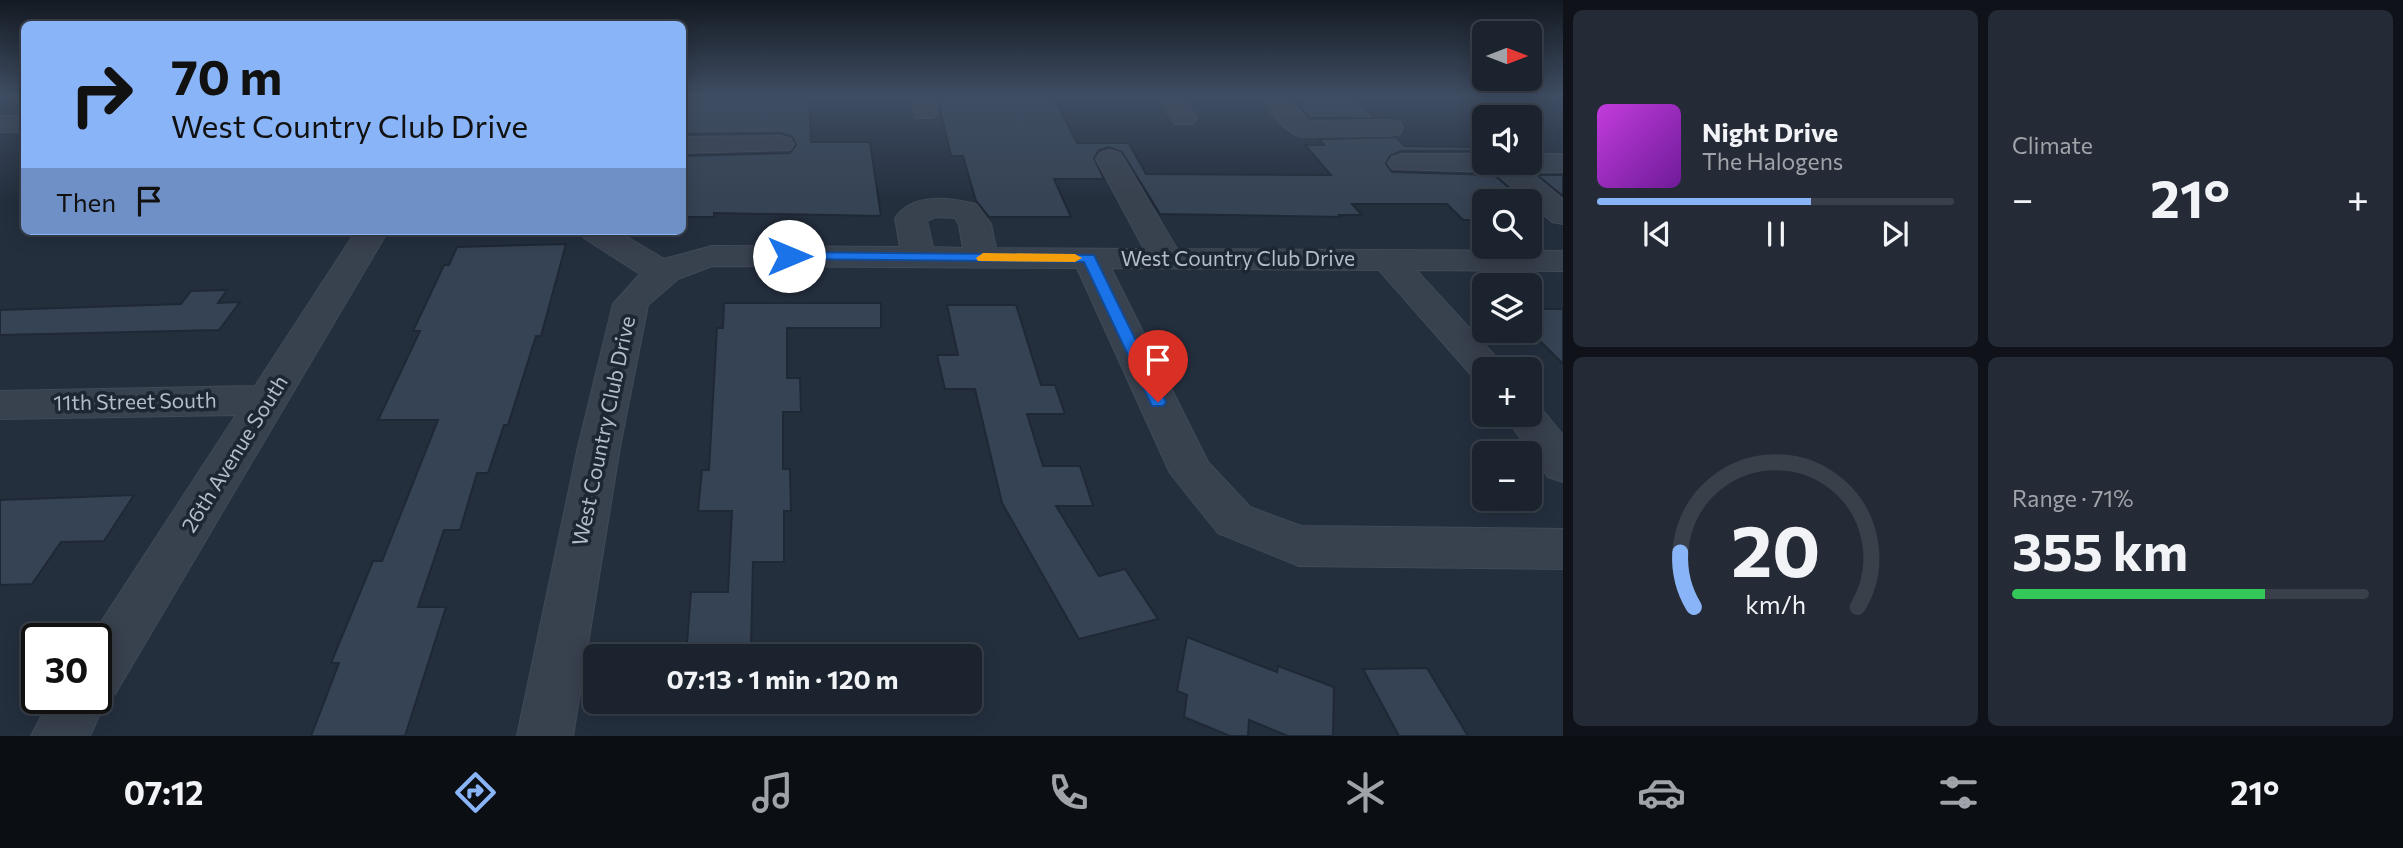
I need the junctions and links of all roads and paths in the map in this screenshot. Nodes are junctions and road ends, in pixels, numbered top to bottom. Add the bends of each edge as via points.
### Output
1 (780, 144) dead end
2 (686, 145) edge
3 (1110, 159) dead end
4 (1402, 163) dead end
5 (1472, 163) edge
6 (1542, 163) edge
7 (1563, 163) edge
8 (1516, 175) edge
9 (1563, 215) edge
10 (370, 235) edge
11 (601, 235) edge
12 (918, 257) junction
13 (981, 258) junction
14 (1089, 258) junction
15 (1166, 259) junction
16 (1388, 260) junction
17 (1563, 261) edge
18 (662, 273) junction
19 (1477, 357) edge
20 (270, 400) junction
21 (0, 405) edge
22 (1533, 427) edge
23 (1563, 465) edge
24 (1563, 549) edge
25 (112, 651) edge
26 (72, 714) edge
27 (59, 736) edge
28 (545, 736) edge

1 - 2 street
3 - 15 street
4 - 5 street
6 - 7 street
8 - 9 street
10 - 20 street, 26th Avenue South
11 - 18 street
12 - 13 street, West Country Club Drive
12 - 13 street via 911,218 924,209 944,206 965,211 975,224
12 - 18 street, West Country Club Drive via 712,256 685,260
13 - 14 street, West Country Club Drive
14 - 15 street, West Country Club Drive
14 - 24 street, West Country Club Drive via 1192,473 1234,520 1299,546
15 - 16 street, West Country Club Drive
16 - 17 street, West Country Club Drive
16 - 19 street
18 - 28 street, West Country Club Drive via 643,287 631,304
20 - 21 street, 11th Street South
20 - 25 street, 26th Avenue South
22 - 23 street
26 - 27 street

